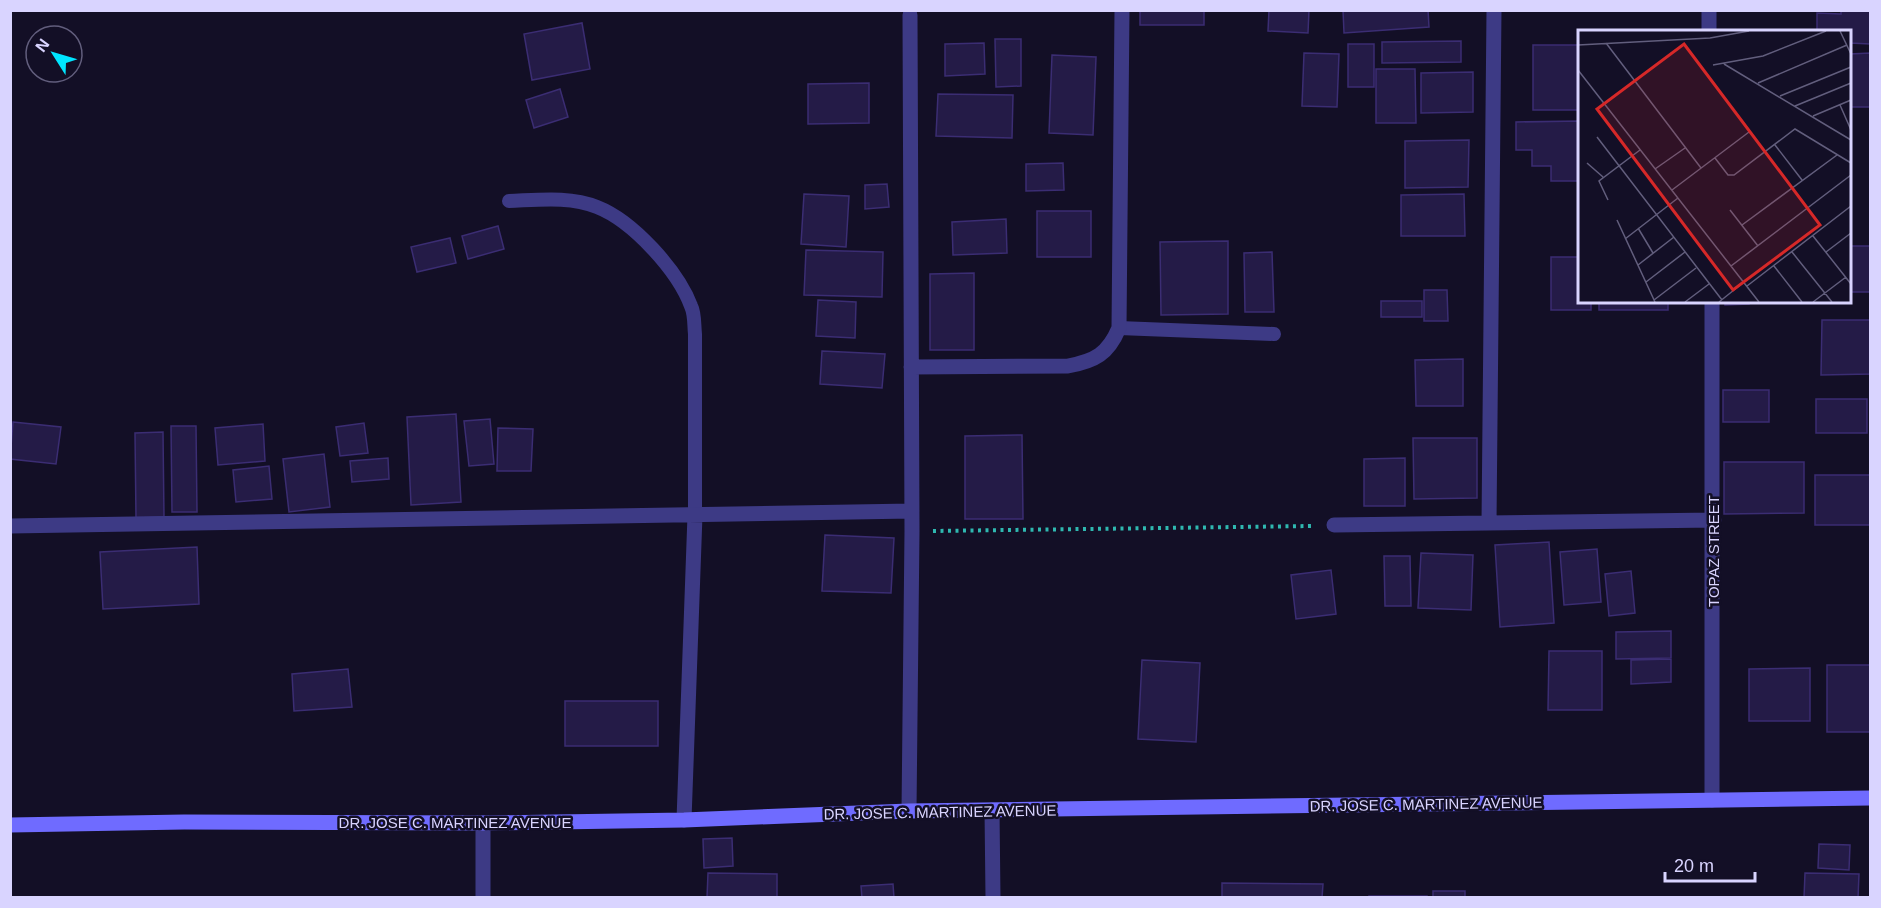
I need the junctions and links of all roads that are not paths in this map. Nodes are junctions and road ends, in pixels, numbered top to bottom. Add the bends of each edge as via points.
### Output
1 (1122, 10) edge
2 (1494, 10) edge
3 (1709, 10) edge
4 (910, 15) dead end
5 (1709, 30) edge
6 (510, 201) dead end
7 (1712, 303) edge
8 (1119, 328) junction
9 (1274, 334) dead end
10 (911, 367) junction
11 (912, 511) junction
12 (695, 515) junction
13 (1714, 520) junction
14 (1489, 523) junction
15 (1334, 525) road end
16 (10, 526) edge
17 (1870, 798) edge
18 (1712, 800) junction
19 (992, 810) junction
20 (909, 811) junction
21 (684, 820) junction
22 (483, 823) junction
23 (10, 825) edge
24 (483, 897) edge
25 (993, 897) edge

1 - 8 street
2 - 14 street
3 - 5 street
4 - 10 street
6 - 12 lane via 564,200 597,207 633,229 670,269 692,307 694,325
7 - 13 street, TOPAZ STREET
8 - 9 lane
8 - 10 street via 1105,353 1090,362 1068,366
10 - 11 street
11 - 12 street
11 - 20 street
12 - 16 street
12 - 21 street
13 - 14 street
13 - 18 street, TOPAZ STREET
14 - 15 street
17 - 18 street, DR. JOSE C. MARTINEZ AVENUE
18 - 19 street, DR. JOSE C. MARTINEZ AVENUE
19 - 20 street, DR. JOSE C. MARTINEZ AVENUE
19 - 25 street
20 - 21 street, DR. JOSE C. MARTINEZ AVENUE
21 - 22 street, DR. JOSE C. MARTINEZ AVENUE
22 - 23 street, DR. JOSE C. MARTINEZ AVENUE
22 - 24 street

